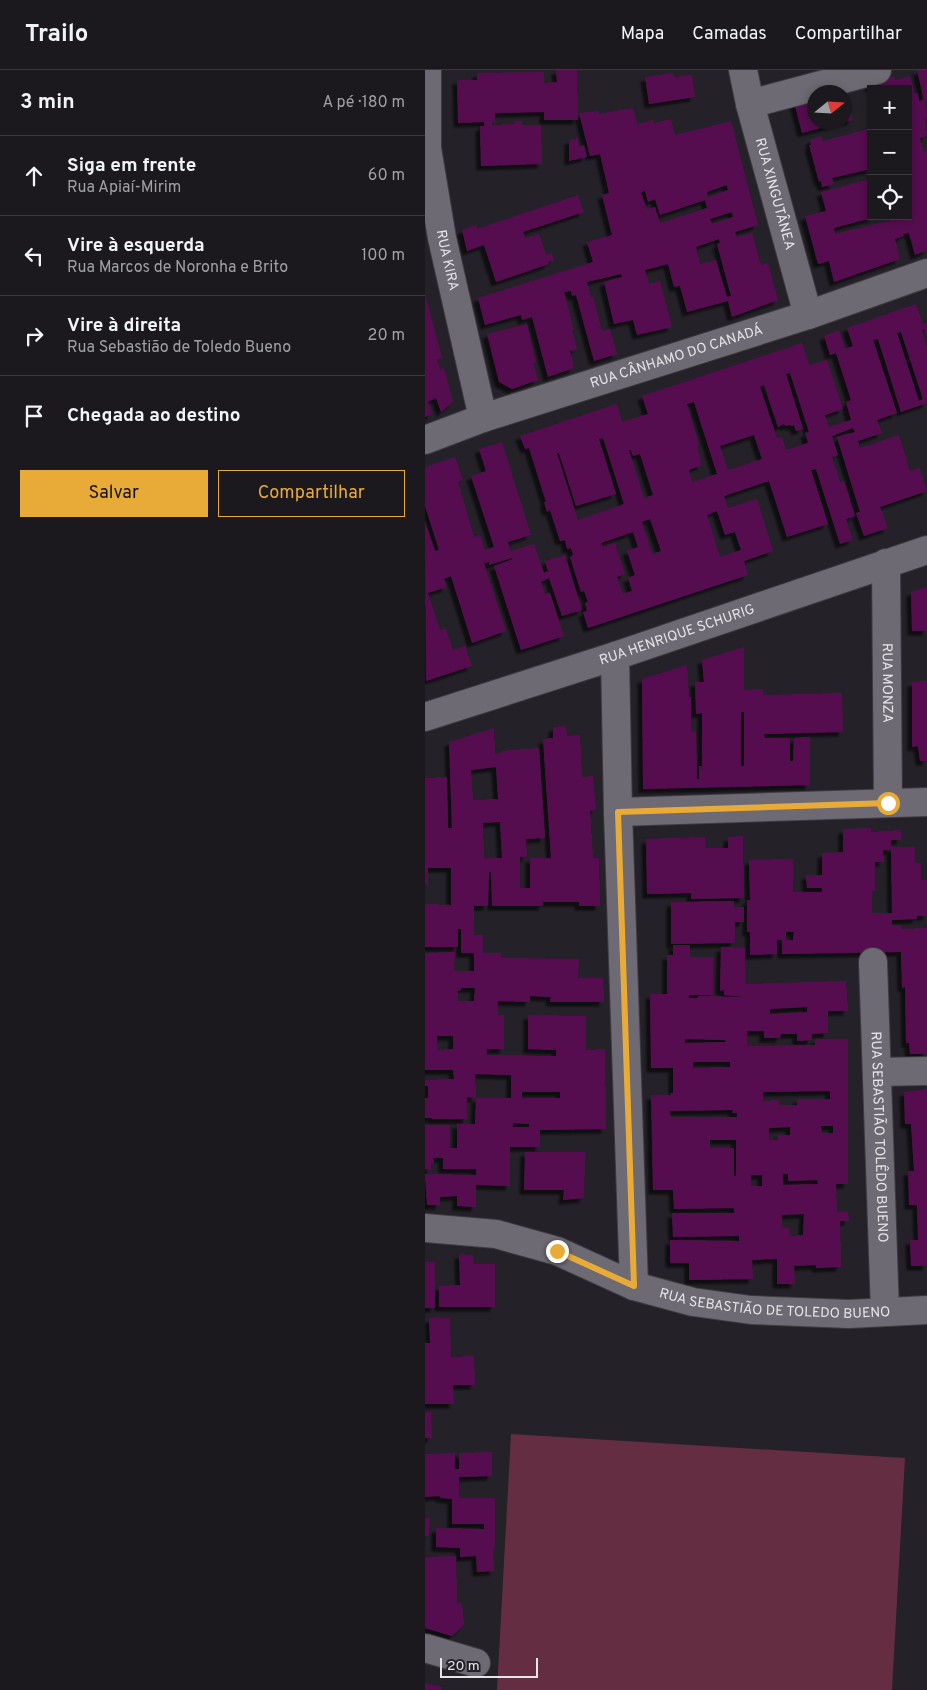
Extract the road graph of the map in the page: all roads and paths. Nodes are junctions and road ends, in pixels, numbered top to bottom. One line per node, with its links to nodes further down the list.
1 (427, 70): 5 (street, RUA KIRA)
2 (743, 70): 4 (street, RUA XINGUTÂNEA)
3 (877, 70): 4 (street)
4 (750, 104): 7 (street, RUA XINGUTÂNEA)
5 (426, 147): 8 (street, RUA KIRA)
6 (927, 273): 7 (street, RUA CÂNHAMO DO CANADÁ)
7 (808, 315): 8 (street, RUA CÂNHAMO DO CANADÁ)
8 (483, 418): 9 (street, RUA CÂNHAMO DO CANADÁ)
9 (425, 440)
10 (927, 550): 11 (street, RUA HENRIQUE SCHURIG)
11 (886, 563): 12 (street, RUA HENRIQUE SCHURIG); 15 (street, RUA MONZA)
12 (615, 656): 13 (street, RUA HENRIQUE SCHURIG); 16 (street)
13 (425, 717)
14 (927, 802): 15 (street)
15 (888, 803): 16 (street)
16 (618, 812): 21 (street)
17 (873, 962): 19 (street, RUA SEBASTIÃO TOLÊDO BUENO)
18 (927, 1071): 19 (street)
19 (877, 1072): 23 (street, RUA SEBASTIÃO TOLÊDO BUENO)
20 (425, 1228): 21 (street, RUA SEBASTIÃO DE TOLEDO BUENO)
21 (634, 1286): 23 (street, RUA SEBASTIÃO DE TOLEDO BUENO)
22 (927, 1310): 23 (street, RUA SEBASTIÃO DE TOLEDO BUENO)
23 (885, 1312)
24 (425, 1648): 25 (street)
25 (476, 1663)

